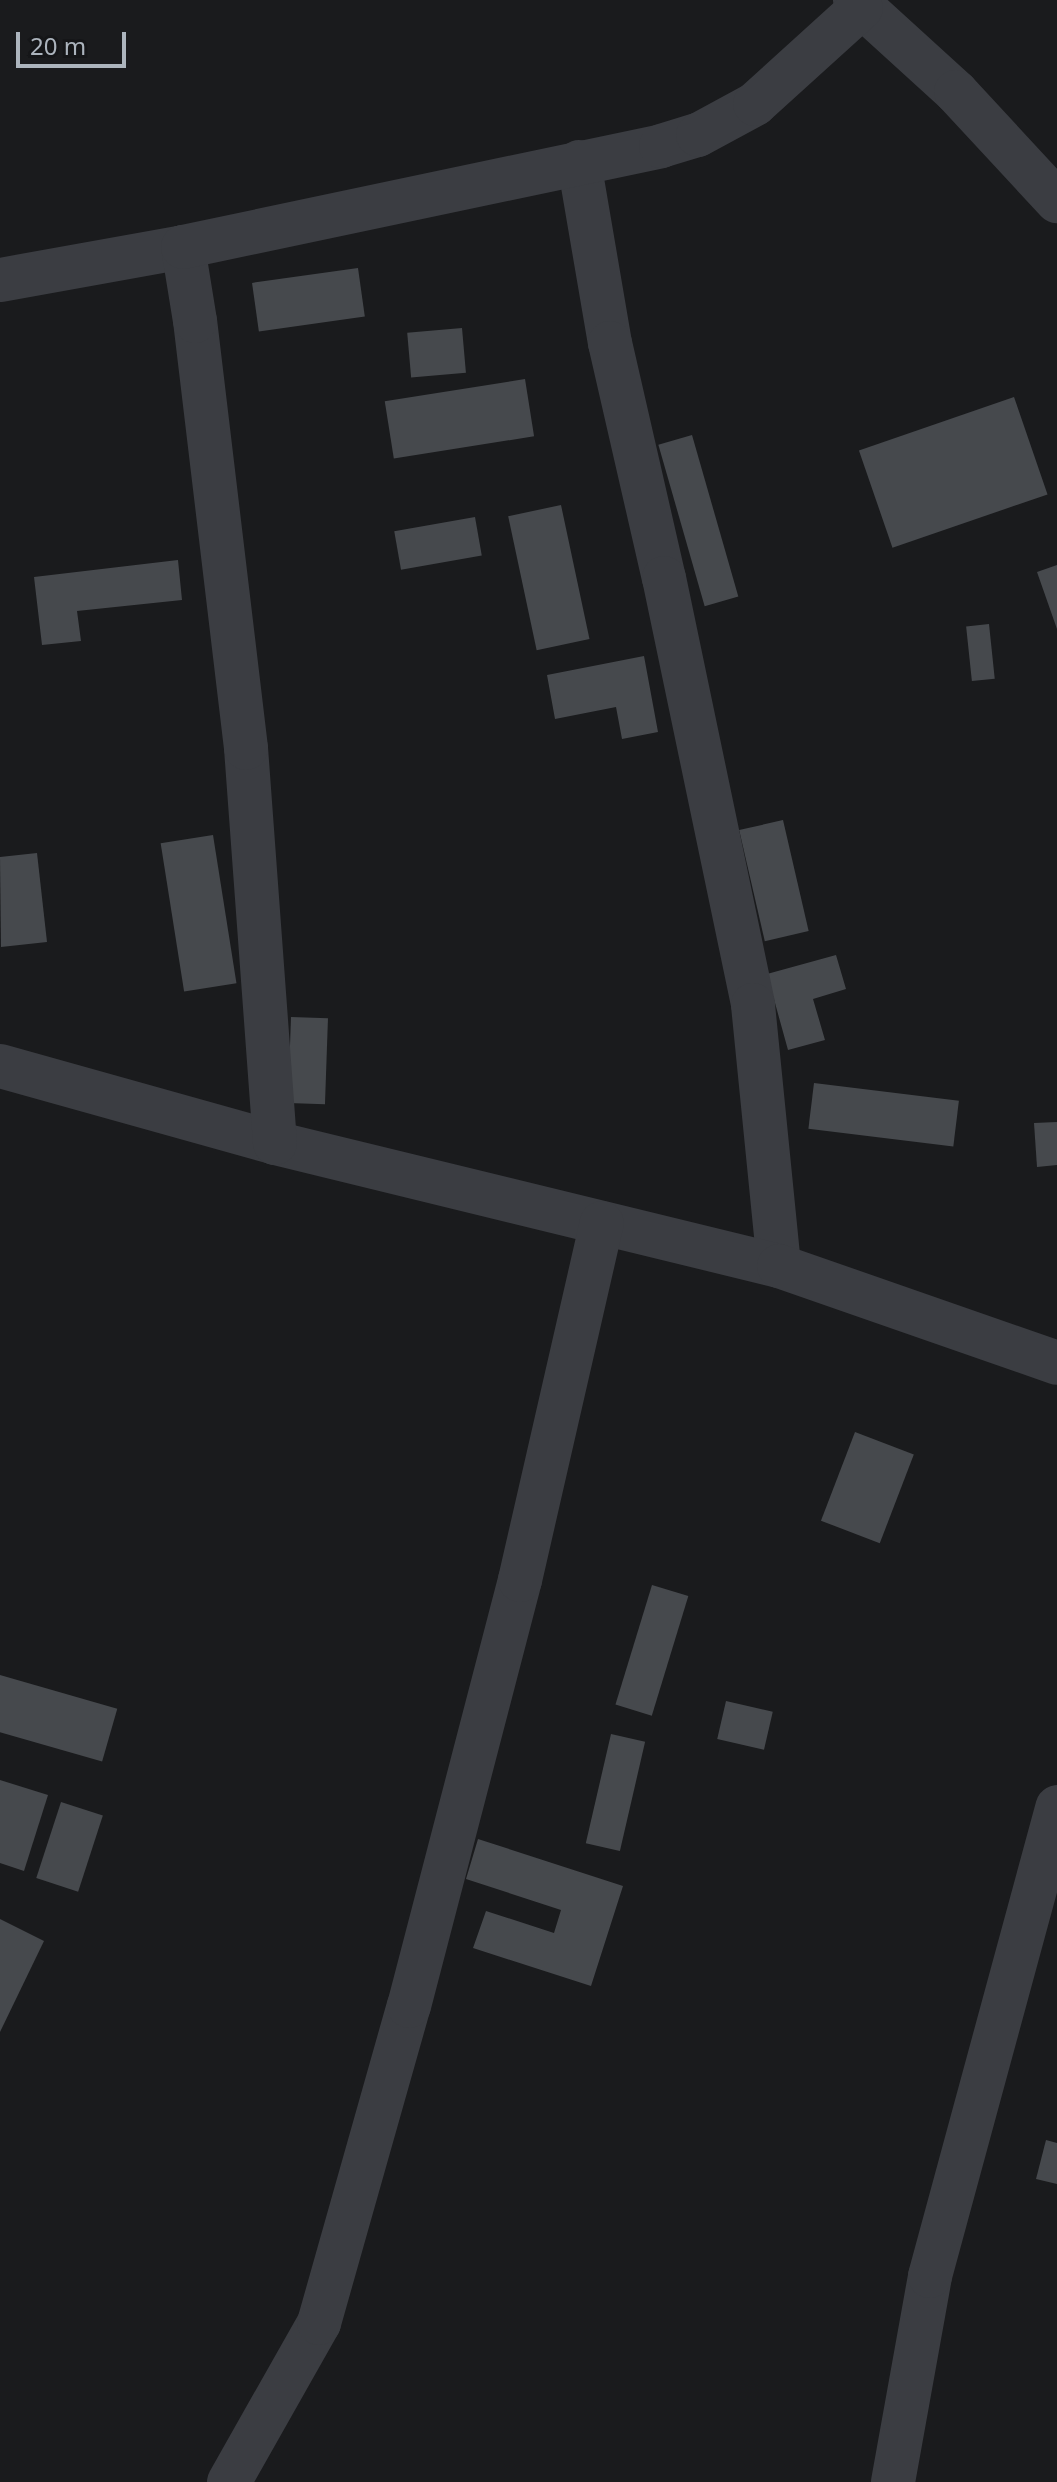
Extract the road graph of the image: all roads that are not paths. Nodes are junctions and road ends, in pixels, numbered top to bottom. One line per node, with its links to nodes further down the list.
1 (858, 4): 2 (street); 3 (street)
2 (579, 162): 4 (street); 9 (street)
3 (1057, 201)
4 (183, 247): 5 (street); 7 (street)
5 (0, 280)
6 (0, 1066): 7 (street)
7 (275, 1143): 8 (street)
8 (602, 1223): 9 (street); 12 (street)
9 (779, 1266): 10 (street)
10 (1057, 1363)
11 (1057, 1807): 13 (street)
12 (229, 2482)
13 (893, 2482)

